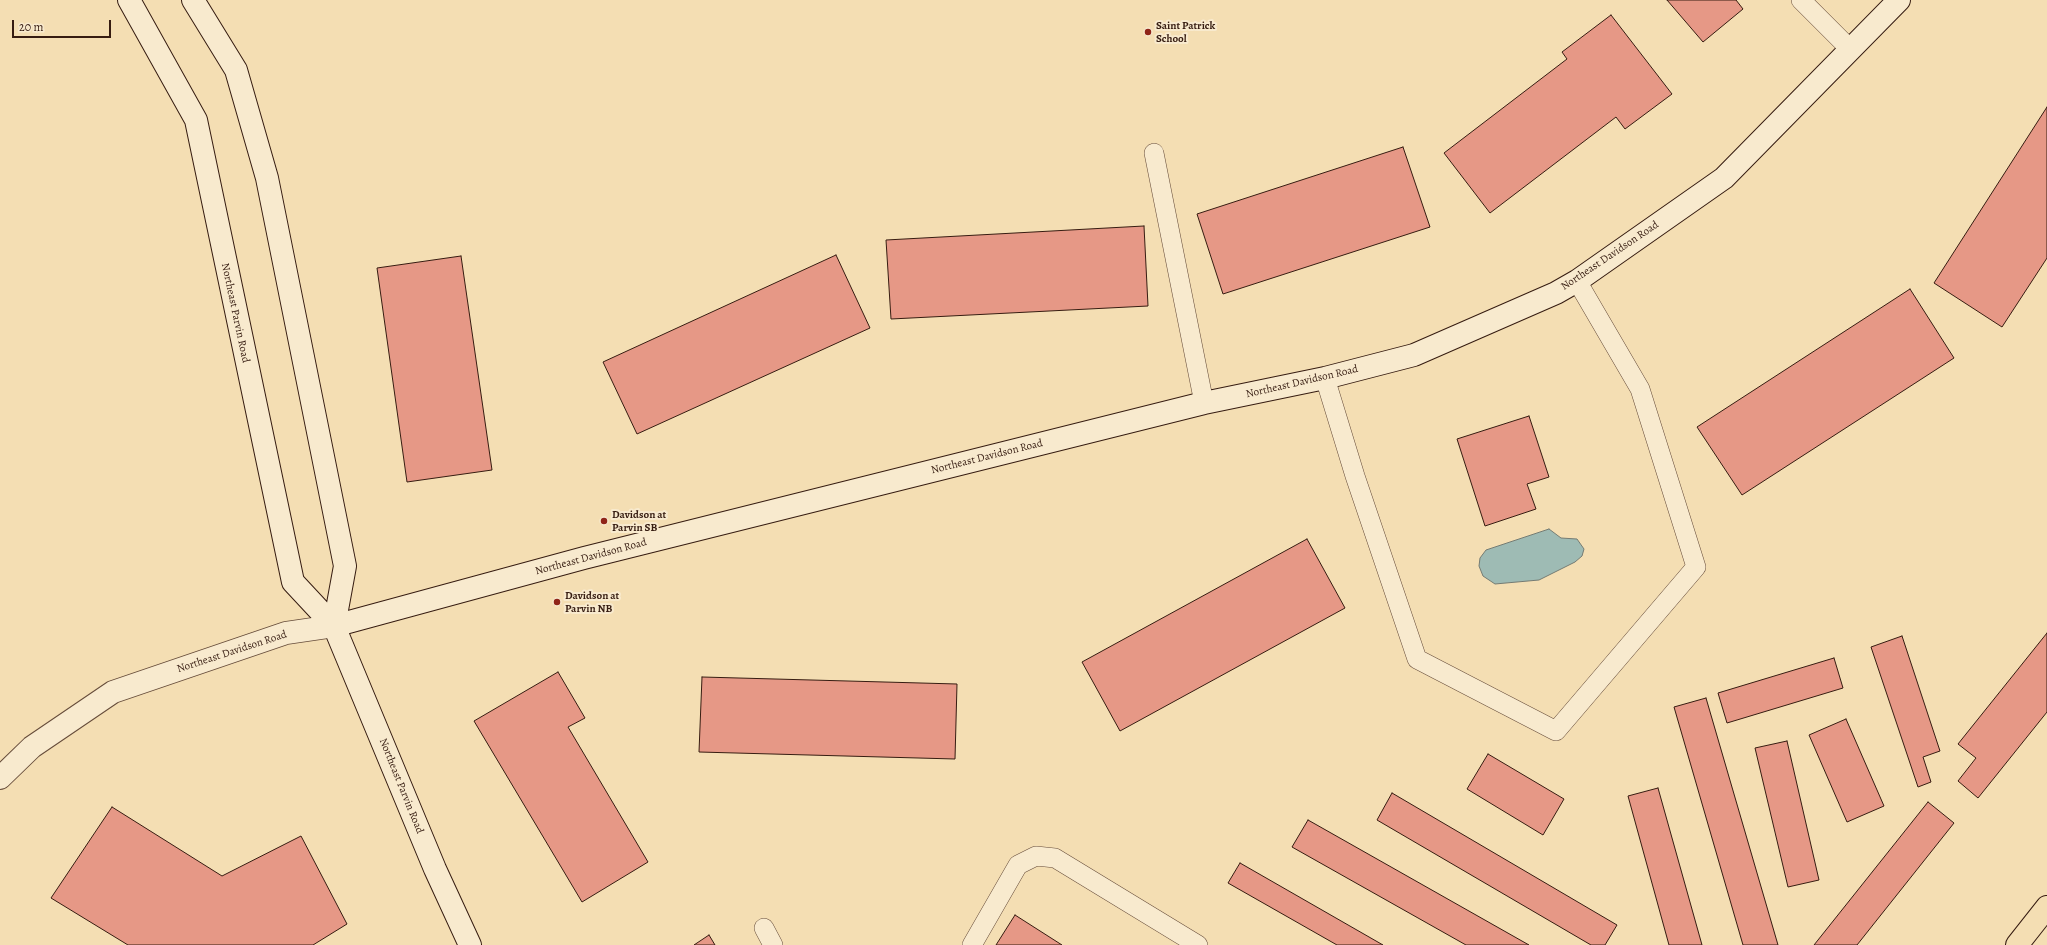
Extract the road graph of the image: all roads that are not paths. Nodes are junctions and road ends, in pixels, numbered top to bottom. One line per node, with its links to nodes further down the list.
1 (129, 0): 10 (street, Northeast Parvin Road)
2 (193, 0): 10 (street)
3 (1801, 0): 5 (lane)
4 (1900, 0): 5 (street, Northeast Davidson Road)
5 (1850, 49): 7 (street, Northeast Davidson Road)
6 (1154, 153): 9 (lane)
7 (1577, 281): 8 (street, Northeast Davidson Road); 8 (lane)
8 (1325, 378): 9 (street, Northeast Davidson Road)
9 (1204, 403): 10 (street, Northeast Davidson Road)
10 (334, 626): 11 (street, Northeast Davidson Road); 14 (street, Northeast Parvin Road)
11 (0, 778)
12 (2047, 907): 18 (highway)
13 (764, 928): 15 (lane)
14 (470, 945)
15 (773, 945)
16 (972, 945): 17 (lane)
17 (1198, 945)
18 (2017, 945)

